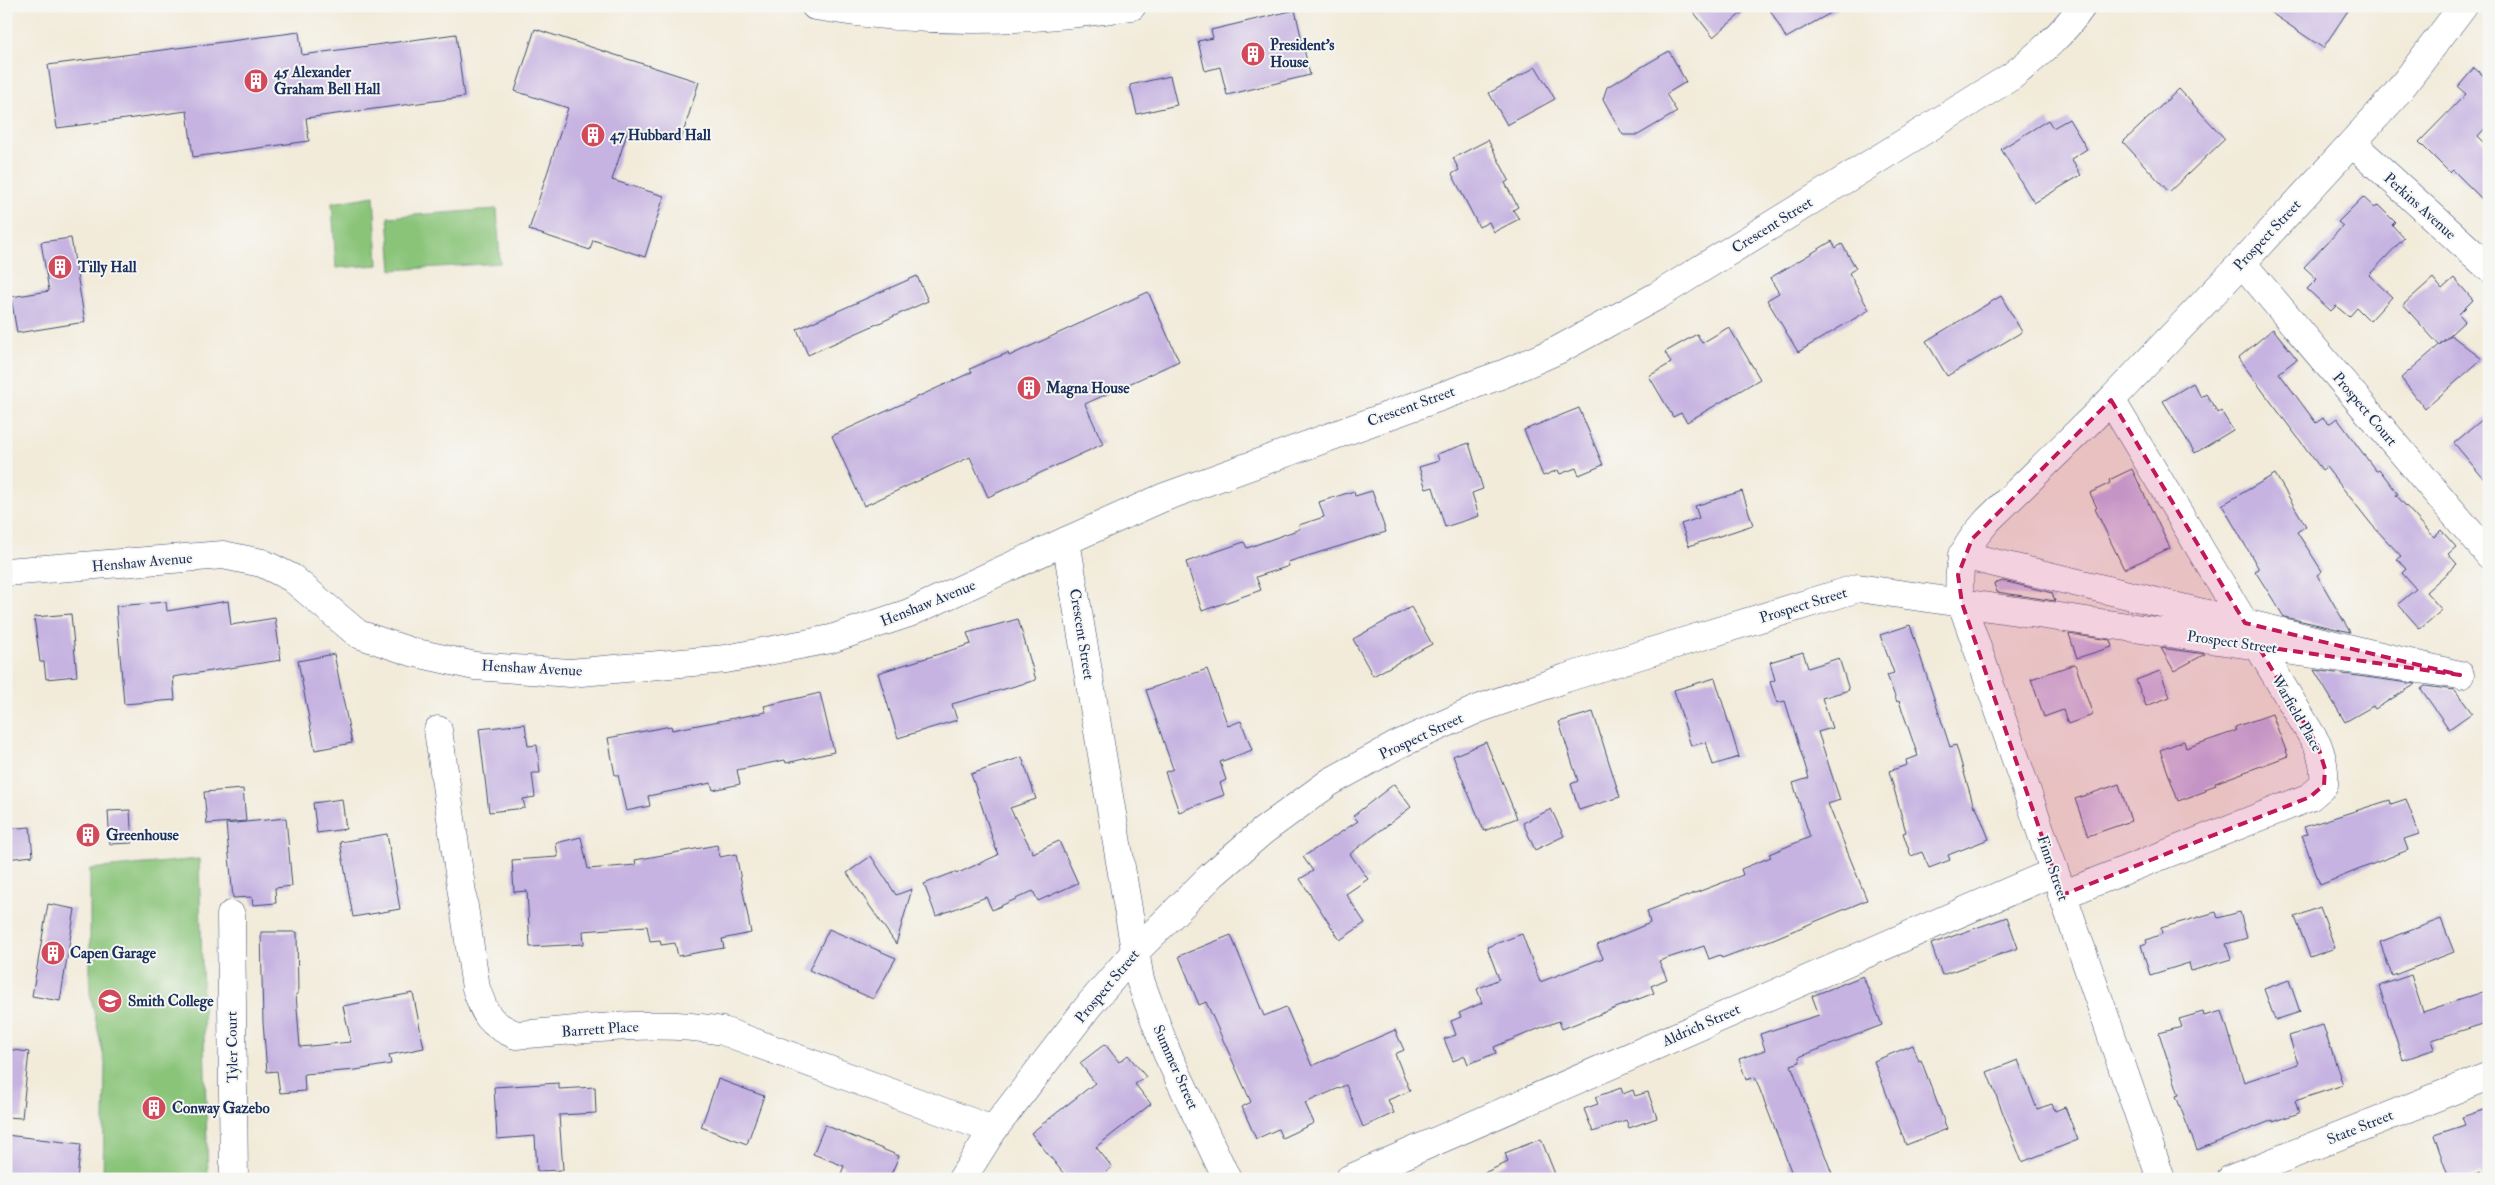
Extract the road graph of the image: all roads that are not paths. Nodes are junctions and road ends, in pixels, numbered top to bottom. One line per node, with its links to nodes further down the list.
1 (815, 6): 2 (street)
2 (1132, 6)
3 (2082, 6): 9 (street, Crescent Street)
4 (2463, 6): 5 (street, Prospect Street)
5 (2352, 143): 6 (street, Prospect Street); 7 (street, Perkins Avenue)
6 (2242, 263): 8 (street, Prospect Street); 11 (street, Prospect Court)
7 (2489, 268)
8 (2111, 400): 10 (street, Prospect Street); 14 (street, Warfield Place)
9 (1066, 541): 12 (street, Henshaw Avenue); 16 (street, Crescent Street)
10 (1962, 555): 14 (street, Finn Street); 16 (street, Prospect Street)
11 (2489, 555)
12 (6, 572)
13 (438, 730): 18 (street, Barrett Place)
14 (2058, 883): 22 (street, Aldrich Street); 23 (street, Finn Street)
15 (231, 916): 19 (street, Tyler Court)
16 (1134, 952): 18 (street, Prospect Street); 21 (street, Summer Street)
17 (2489, 1076): 24 (street, State Street)
18 (993, 1130): 20 (street, Prospect Street)
19 (234, 1179)
20 (962, 1179)
21 (1227, 1179)
22 (1348, 1179)
23 (2160, 1179)
24 (2231, 1179)

